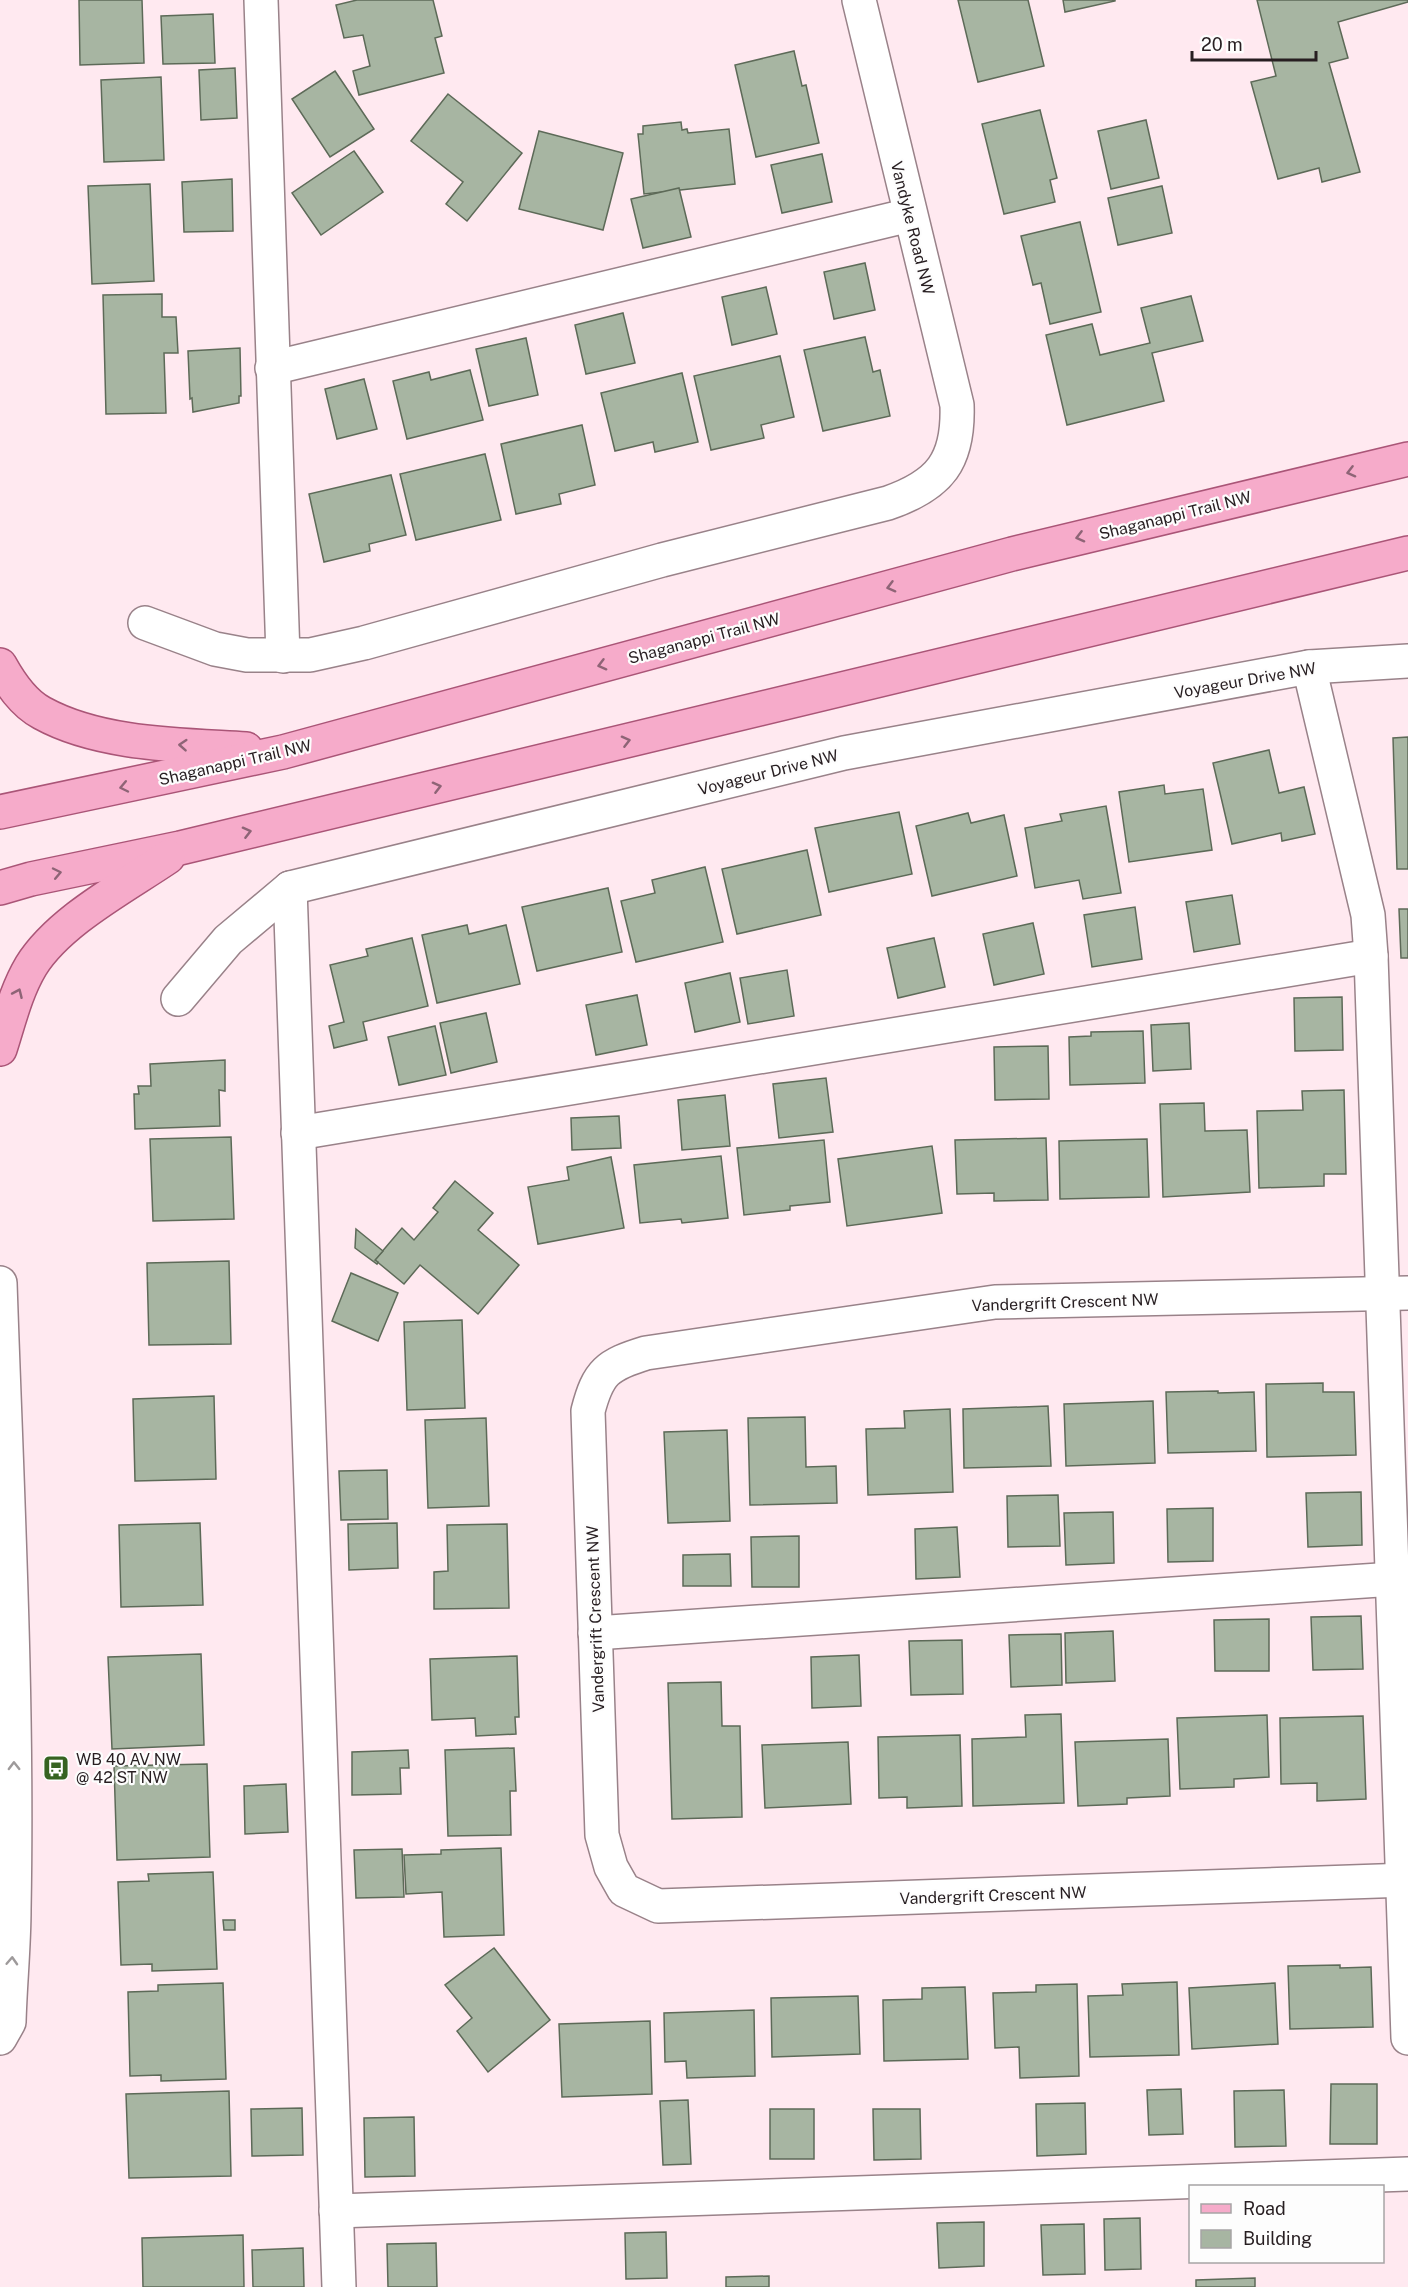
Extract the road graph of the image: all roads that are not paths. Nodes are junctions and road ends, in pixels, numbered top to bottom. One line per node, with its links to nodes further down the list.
1 (261, 0): 4 (street)
2 (859, 0): 3 (street, Vandyke Road NW)
3 (910, 215): 4 (street); 8 (street, Vandyke Road NW)
4 (272, 368): 8 (street)
5 (1408, 459): 12 (main road, Shaganappi Trail NW, one-way to 12)
6 (1408, 553): 14 (main road, one-way to 6)
7 (145, 623): 8 (street)
8 (283, 656)
9 (1408, 661): 11 (street, Voyageur Drive NW)
10 (0, 665): 12 (main road, one-way to 10)
11 (1309, 667): 16 (street, Voyageur Drive NW); 17 (street)
12 (284, 752): 13 (main road, Shaganappi Trail NW, one-way to 13)
13 (0, 812)
14 (180, 848): 15 (main road, one-way to 14); 19 (main road, one-way to 14)
15 (0, 888)
16 (290, 888): 18 (street, Voyageur Drive NW); 20 (street)
17 (1371, 956): 20 (street); 22 (street)
18 (178, 999)
19 (0, 1049)
20 (298, 1133): 29 (street)
21 (0, 1283): 26 (street, one-way to 21)
22 (1395, 1294): 23 (street); 24 (street, Vandergrift Crescent NW)
23 (1394, 1579): 24 (street); 25 (street)
24 (596, 1633): 25 (street, Vandergrift Crescent NW)
25 (1406, 1880): 27 (street)
26 (0, 2038)
27 (1408, 2038)
28 (1408, 2174): 29 (street)
29 (336, 2211): 30 (street)
30 (339, 2287)

